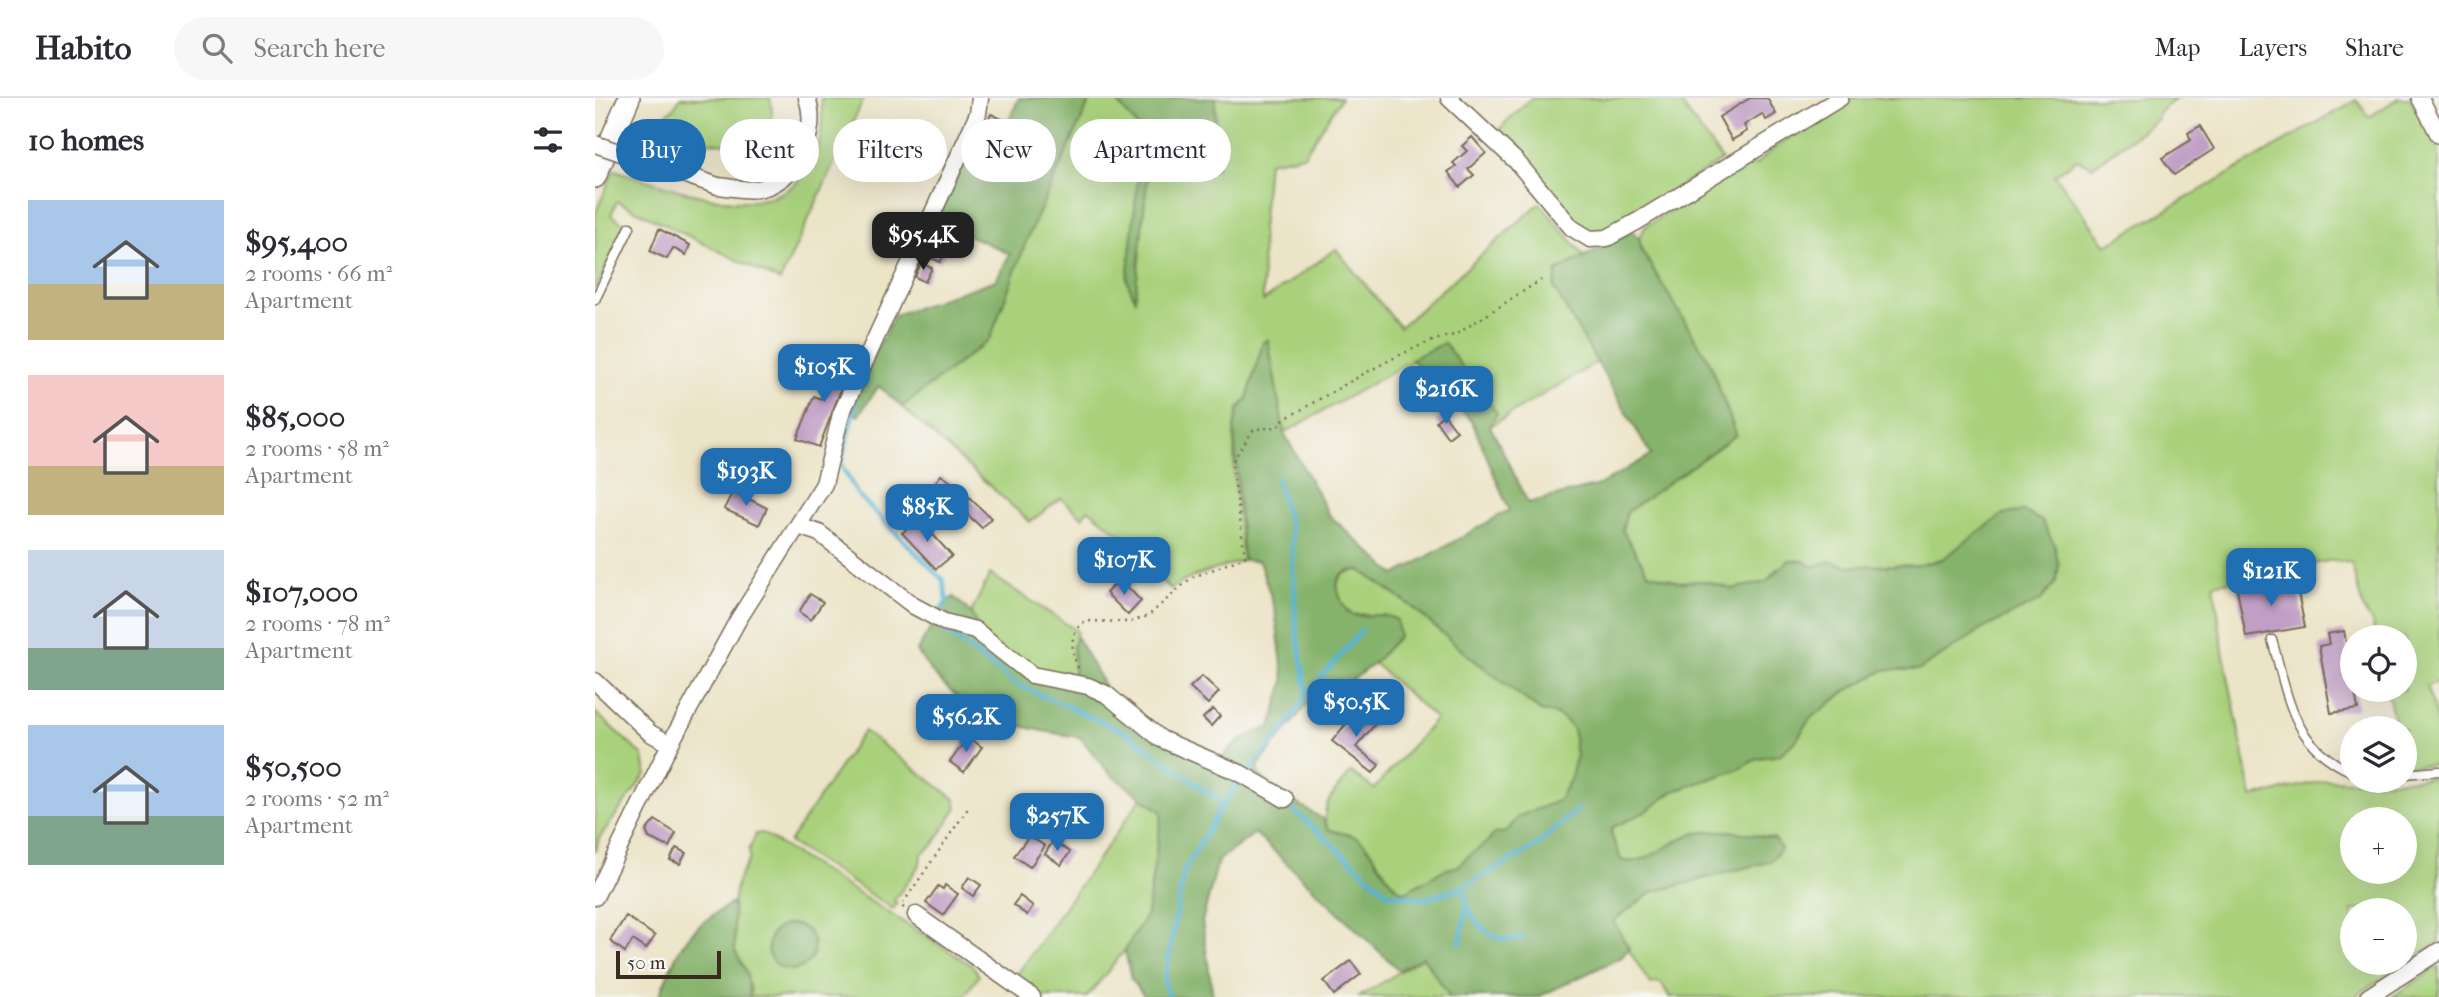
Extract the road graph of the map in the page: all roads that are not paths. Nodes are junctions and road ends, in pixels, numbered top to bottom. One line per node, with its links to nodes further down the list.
1 (807, 98): 8 (street, bridge)
2 (980, 98): 12 (street)
3 (1449, 98): 4 (street)
4 (1840, 98)
5 (2420, 98): 7 (street)
6 (628, 103): 9 (main road)
7 (2439, 135)
8 (595, 144)
9 (595, 177)
10 (630, 227): 11 (lane)
11 (595, 300)
12 (798, 526): 15 (street); 19 (street)
13 (2272, 640): 16 (lane)
14 (595, 681): 15 (street)
15 (670, 744): 20 (street)
16 (2340, 765)
17 (2439, 772): 18 (lane)
18 (2417, 773)
19 (1285, 799)
20 (595, 897)
21 (916, 915): 23 (street)
22 (2439, 951): 24 (street)
23 (1033, 997)
24 (2368, 997)

